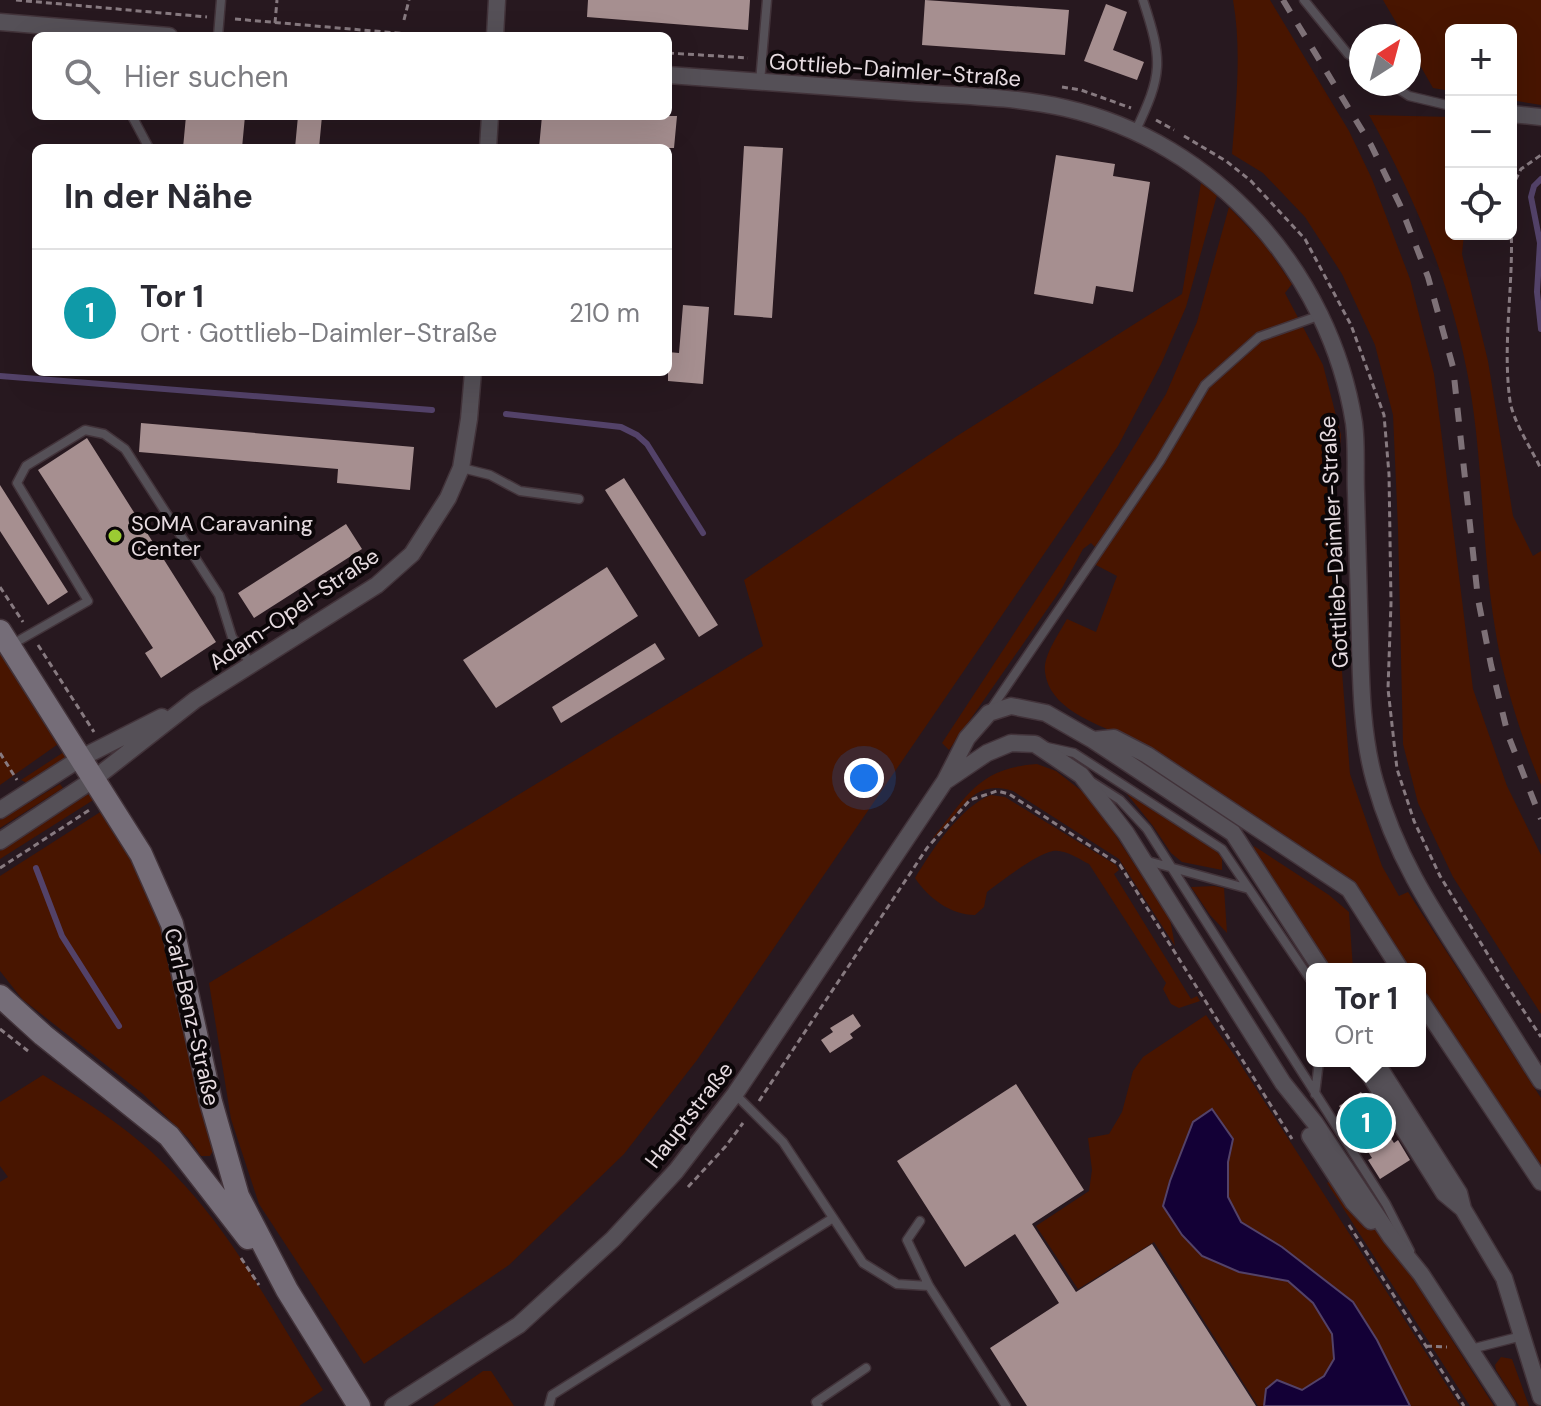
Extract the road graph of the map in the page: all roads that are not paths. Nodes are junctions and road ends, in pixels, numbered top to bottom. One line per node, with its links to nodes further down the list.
1 (221, 0): 8 (lane)
2 (497, 0): 9 (street)
3 (767, 0): 12 (lane)
4 (1143, 0): 19 (lane)
5 (1304, 0): 10 (lane)
6 (2, 23): 7 (street)
7 (106, 32)
8 (218, 32)
9 (495, 32)
10 (1349, 55)
11 (672, 75): 12 (street, Gottlieb-Daimler-Straße)
12 (760, 82): 19 (street, Gottlieb-Daimler-Straße)
13 (1409, 96): 14 (lane)
14 (1445, 105)
15 (1517, 115): 16 (street)
16 (1541, 117)
17 (134, 120): 20 (lane)
18 (490, 120): 21 (street)
19 (1135, 132): 22 (street, Gottlieb-Daimler-Straße)
20 (147, 144)
21 (488, 144)
22 (1321, 315): 29 (lane); 51 (street, Gottlieb-Daimler-Straße)
23 (473, 376): 24 (street, Adam-Opel-Straße)
24 (461, 468): 25 (lane); 27 (street, Adam-Opel-Straße)
25 (579, 499)
26 (5, 639): 27 (lane); 32 (street, Carl-Benz-Straße)
27 (252, 665): 28 (street, Adam-Opel-Straße)
28 (195, 700): 32 (street, Adam-Opel-Straße); 34 (street, Adam-Opel-Straße)
29 (989, 713): 30 (street); 35 (street, Hauptstraße)
30 (1093, 740): 37 (street); 38 (street)
31 (1035, 744): 33 (street); 35 (street); 42 (lane)
32 (81, 758): 34 (street, Carl-Benz-Straße); 36 (street, Adam-Opel-Straße)
33 (1081, 775): 40 (street); 41 (lane)
34 (94, 779): 39 (street, Adam-Opel-Straße); 60 (street, Carl-Benz-Straße)
35 (945, 781): 52 (street, Hauptstraße)
36 (0, 810)
37 (1233, 833): 38 (street); 43 (street)
38 (1264, 833): 44 (street)
39 (0, 841)
40 (1143, 860): 41 (lane); 58 (street)
41 (1172, 867): 42 (lane); 53 (lane)
42 (1249, 889): 45 (lane)
43 (1317, 963)
44 (1396, 963)
45 (1306, 973)
46 (0, 996): 60 (street, Carl-Benz-Straße)
47 (1426, 1009): 54 (street)
48 (1318, 1067): 53 (lane)
49 (1365, 1067): 55 (street)
50 (1379, 1067): 55 (street)
51 (1541, 1081)
52 (735, 1094): 56 (lane); 67 (street, Hauptstraße)
53 (1315, 1094): 58 (lane)
54 (1541, 1182)
55 (1463, 1209): 61 (street)
56 (833, 1218): 59 (lane); 68 (lane)
57 (920, 1221): 59 (lane)
58 (1421, 1274): 62 (street)
59 (929, 1286): 70 (lane)
60 (287, 1290): 66 (street, Carl-Benz-Straße)
61 (1522, 1336): 62 (lane); 65 (street)
62 (1471, 1349): 71 (street)
63 (866, 1368): 69 (lane)
64 (1541, 1371): 65 (street)
65 (1540, 1394)
66 (359, 1406)
67 (393, 1406)
68 (549, 1406)
69 (818, 1406)
70 (1006, 1406)
71 (1507, 1406)

